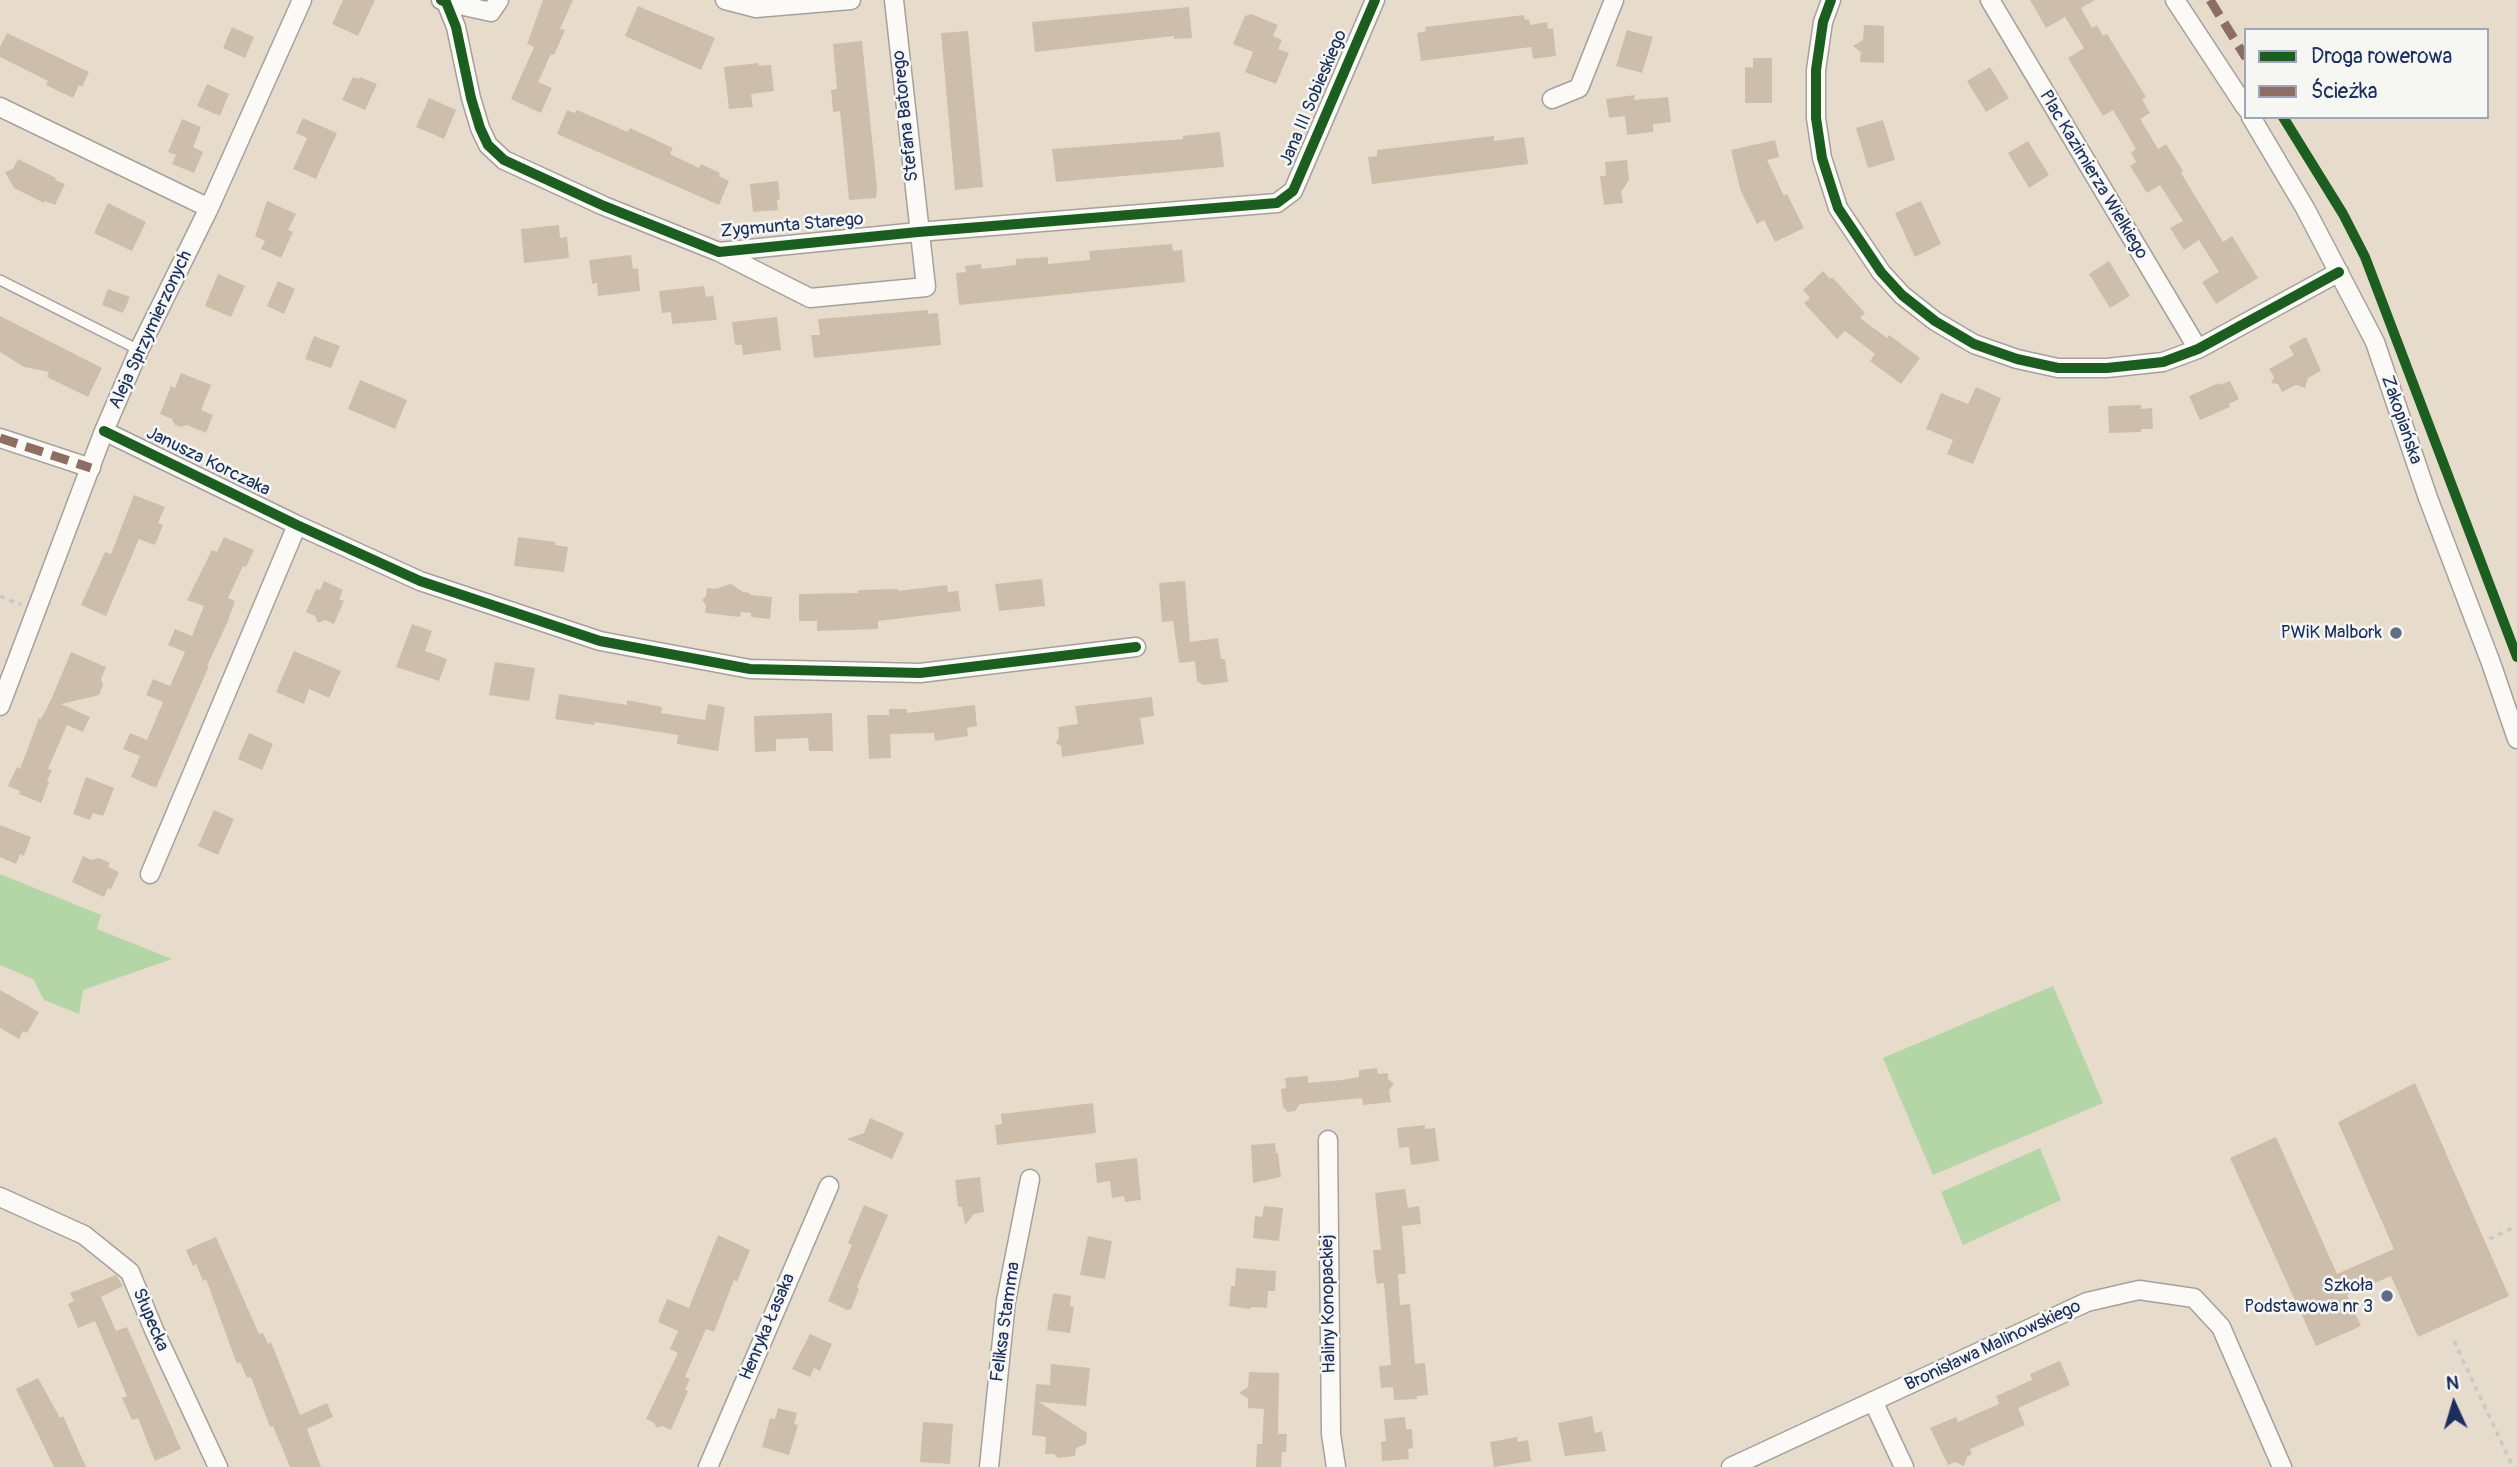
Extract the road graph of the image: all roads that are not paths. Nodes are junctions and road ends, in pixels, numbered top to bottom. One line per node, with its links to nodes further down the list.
1 (302, 0): 17 (street, Aleja Sprzymierzonych)
2 (499, 0): 11 (street)
3 (725, 0): 4 (street)
4 (851, 0)
5 (894, 0): 18 (street, Stefana Batorego)
6 (1375, 0): 16 (street, Jana III Sobieskiego)
7 (1614, 0): 12 (street)
8 (1831, 0): 22 (street)
9 (1990, 0): 22 (street, Plac Kazimierza Wielkiego)
10 (2175, 0): 13 (street)
11 (443, 1): 19 (street, Zygmunta Starego)
12 (1552, 99)
13 (2244, 105)
14 (0, 107): 17 (street)
15 (2253, 119): 20 (street, Zakopiańska)
16 (1277, 203): 18 (street, Zygmunta Starego)
17 (209, 208): 23 (street, Aleja Sprzymierzonych)
18 (918, 232): 19 (street, Zygmunta Starego); 19 (street, Zygmunta Starego)
19 (719, 252)
20 (2339, 272): 22 (street); 30 (street, Zakopiańska)
21 (0, 280): 23 (lane)
22 (2198, 349)
23 (139, 350): 24 (street, Aleja Sprzymierzonych)
24 (104, 431): 26 (street, Aleja Sprzymierzonych); 27 (street, Janusza Korczaka)
25 (0, 438): 26 (street)
26 (91, 468): 29 (street, Aleja Sprzymierzonych)
27 (297, 525): 28 (street, Janusza Korczaka); 31 (street)
28 (1136, 647)
29 (0, 706)
30 (2517, 739)
31 (150, 874)
32 (1328, 1140): 40 (street, Haliny Konopackiej)
33 (1030, 1179): 39 (street, Feliksa Stamma)
34 (829, 1186): 38 (street, Henryka Łasaka)
35 (0, 1196): 37 (street, Słupecka)
36 (1872, 1401): 41 (street, Bronisława Malinowskiego); 42 (street); 43 (street, Bronisława Malinowskiego)
37 (218, 1467)
38 (708, 1467)
39 (989, 1467)
40 (1336, 1467)
41 (1731, 1467)
42 (1904, 1467)
43 (2281, 1467)

